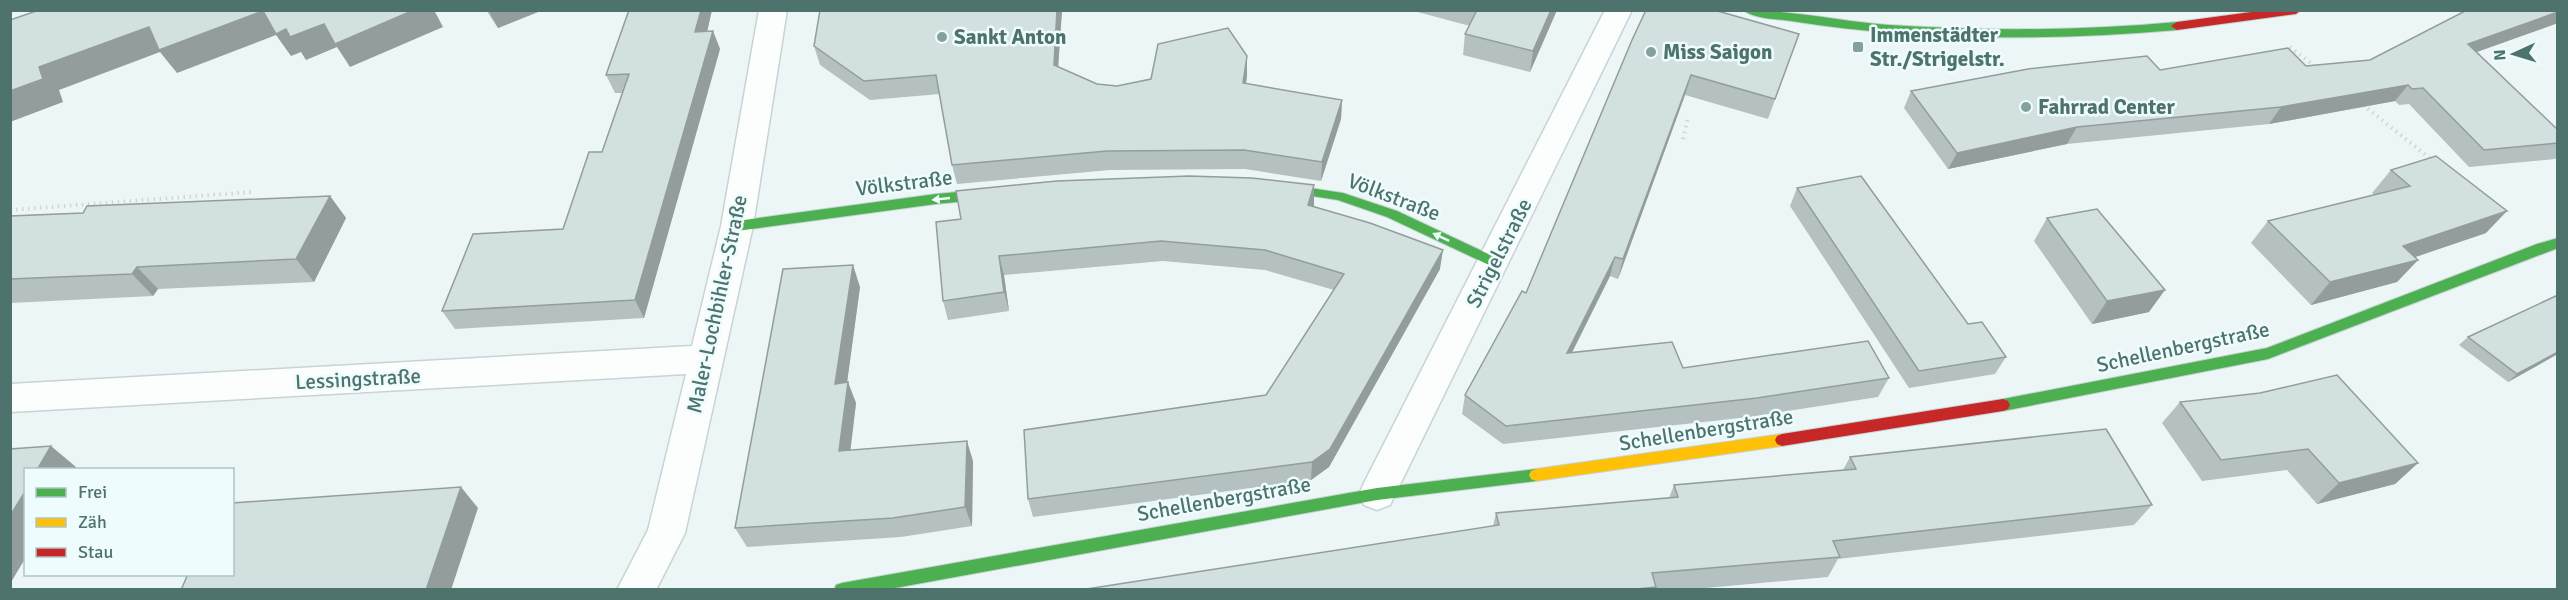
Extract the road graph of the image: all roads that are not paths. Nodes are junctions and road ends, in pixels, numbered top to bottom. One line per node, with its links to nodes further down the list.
1 (773, 10): 7 (street, Maler-Lochbihler-Straße)
2 (1619, 10): 9 (street, Strigelstraße)
3 (1748, 10): 4 (street)
4 (2296, 10)
5 (1255, 184): 9 (street, Völkstraße, one-way to 5)
6 (1017, 192): 7 (street, Völkstraße, one-way to 7)
7 (736, 226): 10 (street, Maler-Lochbihler-Straße)
8 (2558, 243): 12 (street, Schellenbergstraße)
9 (1494, 262): 12 (street, Strigelstraße)
10 (705, 359): 11 (street, Lessingstraße); 13 (street, Maler-Lochbihler-Straße)
11 (10, 398)
12 (1377, 494): 14 (street, Schellenbergstraße)
13 (636, 590)
14 (842, 590)

